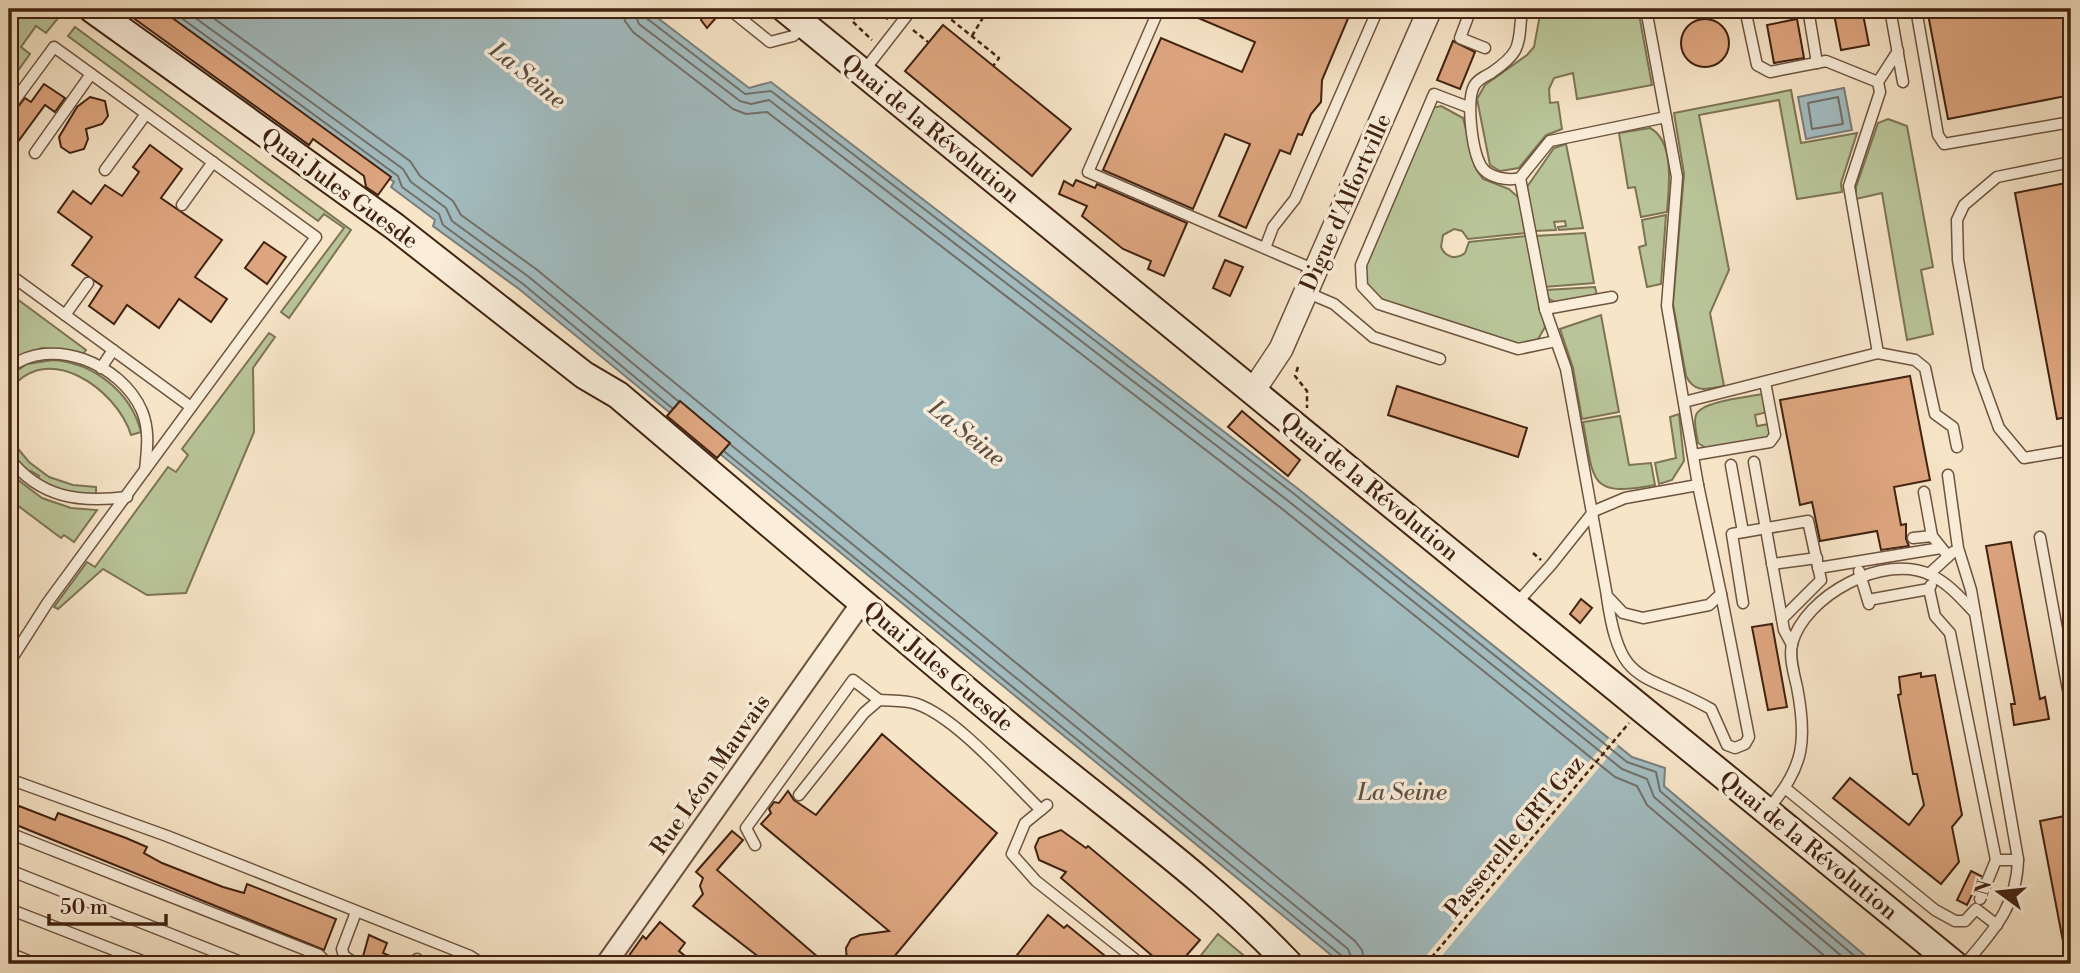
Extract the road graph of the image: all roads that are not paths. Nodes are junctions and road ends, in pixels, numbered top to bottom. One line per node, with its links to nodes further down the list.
1 (92, 9): 80 (main road, Quai Jules Guesde)
2 (729, 9): 14 (lane)
3 (912, 9): 18 (lane)
4 (1159, 9): 33 (lane)
5 (1378, 9): 33 (lane)
6 (1430, 9): 34 (street, Digue d'Alfortville)
7 (1471, 9): 15 (lane)
8 (1522, 9): 22 (lane)
9 (1646, 9): 25 (lane)
10 (1745, 9): 17 (lane)
11 (1808, 9): 17 (lane)
12 (1890, 9): 16 (lane)
13 (1916, 9): 26 (lane)
14 (795, 17): 18 (main road, Quai de la Révolution)
15 (1485, 48)
16 (1898, 51): 20 (lane); 21 (lane)
17 (1818, 63): 20 (lane)
18 (863, 72): 48 (main road, Quai de la Révolution)
19 (91, 74): 23 (lane); 24 (lane); 27 (lane)
20 (1878, 82): 43 (lane)
21 (1903, 82)
22 (1468, 107): 31 (lane); 41 (lane)
23 (9, 108)
24 (146, 114): 28 (lane); 30 (lane)
25 (1666, 117): 31 (lane); 49 (lane)
26 (2071, 122)
27 (35, 153)
28 (213, 162): 32 (lane); 50 (lane)
29 (2071, 162): 52 (lane)
30 (105, 170)
31 (1520, 178): 39 (lane)
32 (182, 205)
33 (1265, 248): 34 (lane)
34 (1315, 270): 37 (street, Digue d'Alfortville)
35 (9, 274): 40 (lane)
36 (88, 283): 40 (lane)
37 (1306, 292): 44 (lane); 48 (street, Digue d'Alfortville)
38 (1612, 297): 39 (lane)
39 (1545, 309): 41 (lane)
40 (65, 315): 42 (lane)
41 (1556, 341): 62 (lane)
42 (113, 350): 46 (lane); 50 (lane)
43 (1878, 352): 47 (lane); 51 (lane)
44 (1440, 359)
45 (9, 368): 46 (lane)
46 (101, 368): 57 (lane)
47 (1765, 382): 49 (lane); 53 (lane)
48 (1253, 391): 79 (main road, Quai de la Révolution)
49 (1685, 402): 53 (lane)
50 (191, 407): 57 (lane)
51 (1957, 447)
52 (2071, 450)
53 (1693, 454): 59 (lane)
54 (9, 457): 61 (lane)
55 (1754, 462): 63 (lane)
56 (1731, 465): 64 (lane)
57 (145, 471): 61 (lane)
58 (1948, 475): 68 (lane)
59 (1698, 485): 62 (lane); 76 (lane)
60 (1924, 492): 65 (lane)
61 (127, 497): 84 (lane)
62 (1594, 511): 77 (lane); 79 (lane)
63 (1766, 528): 64 (lane); 71 (lane); 72 (lane)
64 (1743, 532): 78 (lane)
65 (1932, 536): 67 (lane); 69 (lane)
66 (2040, 537): 86 (lane)
67 (1913, 538)
68 (1958, 548): 69 (lane); 81 (lane)
69 (1944, 552): 70 (lane); 74 (lane)
70 (1857, 561): 71 (lane); 73 (lane)
71 (1818, 563): 72 (lane); 82 (lane)
72 (1772, 564): 82 (lane)
73 (1860, 576): 74 (lane); 75 (lane); 83 (lane)
74 (1932, 576): 75 (lane); 81 (lane)
75 (1929, 589): 94 (lane)
76 (1721, 594): 77 (lane); 77 (lane)
77 (1607, 596)
78 (1743, 603)
79 (1516, 604): 91 (main road, Quai de la Révolution)
80 (858, 607): 90 (main road, Quai Jules Guesde); 108 (street, Rue Léon Mauvais)
81 (1975, 613): 95 (lane)
82 (1782, 619): 83 (lane)
83 (1792, 645): 88 (lane)
84 (9, 663)
85 (879, 701): 89 (lane); 90 (lane); 93 (lane)
86 (2071, 706)
87 (9, 779): 99 (lane)
88 (1785, 788): 91 (lane); 100 (lane)
89 (799, 795)
90 (1056, 795): 109 (lane); 110 (main road, Quai Jules Guesde); 111 (main road, Quai Jules Guesde)
91 (1767, 810): 112 (main road, Quai de la Révolution)
92 (9, 833): 105 (lane)
93 (755, 845)
94 (1996, 860): 95 (lane); 97 (lane)
95 (2018, 860): 100 (lane)
96 (9, 870): 104 (lane)
97 (1980, 899)
98 (9, 909): 103 (lane)
99 (356, 912): 106 (lane); 107 (lane)
100 (1997, 925): 113 (lane)
101 (9, 953): 102 (lane)
102 (36, 964)
103 (150, 964)
104 (246, 964)
105 (328, 964)
106 (356, 964)
107 (482, 964)
108 (606, 964)
109 (1141, 964)
110 (1271, 964)
111 (1289, 964)
112 (1954, 964)
113 (1965, 964)

